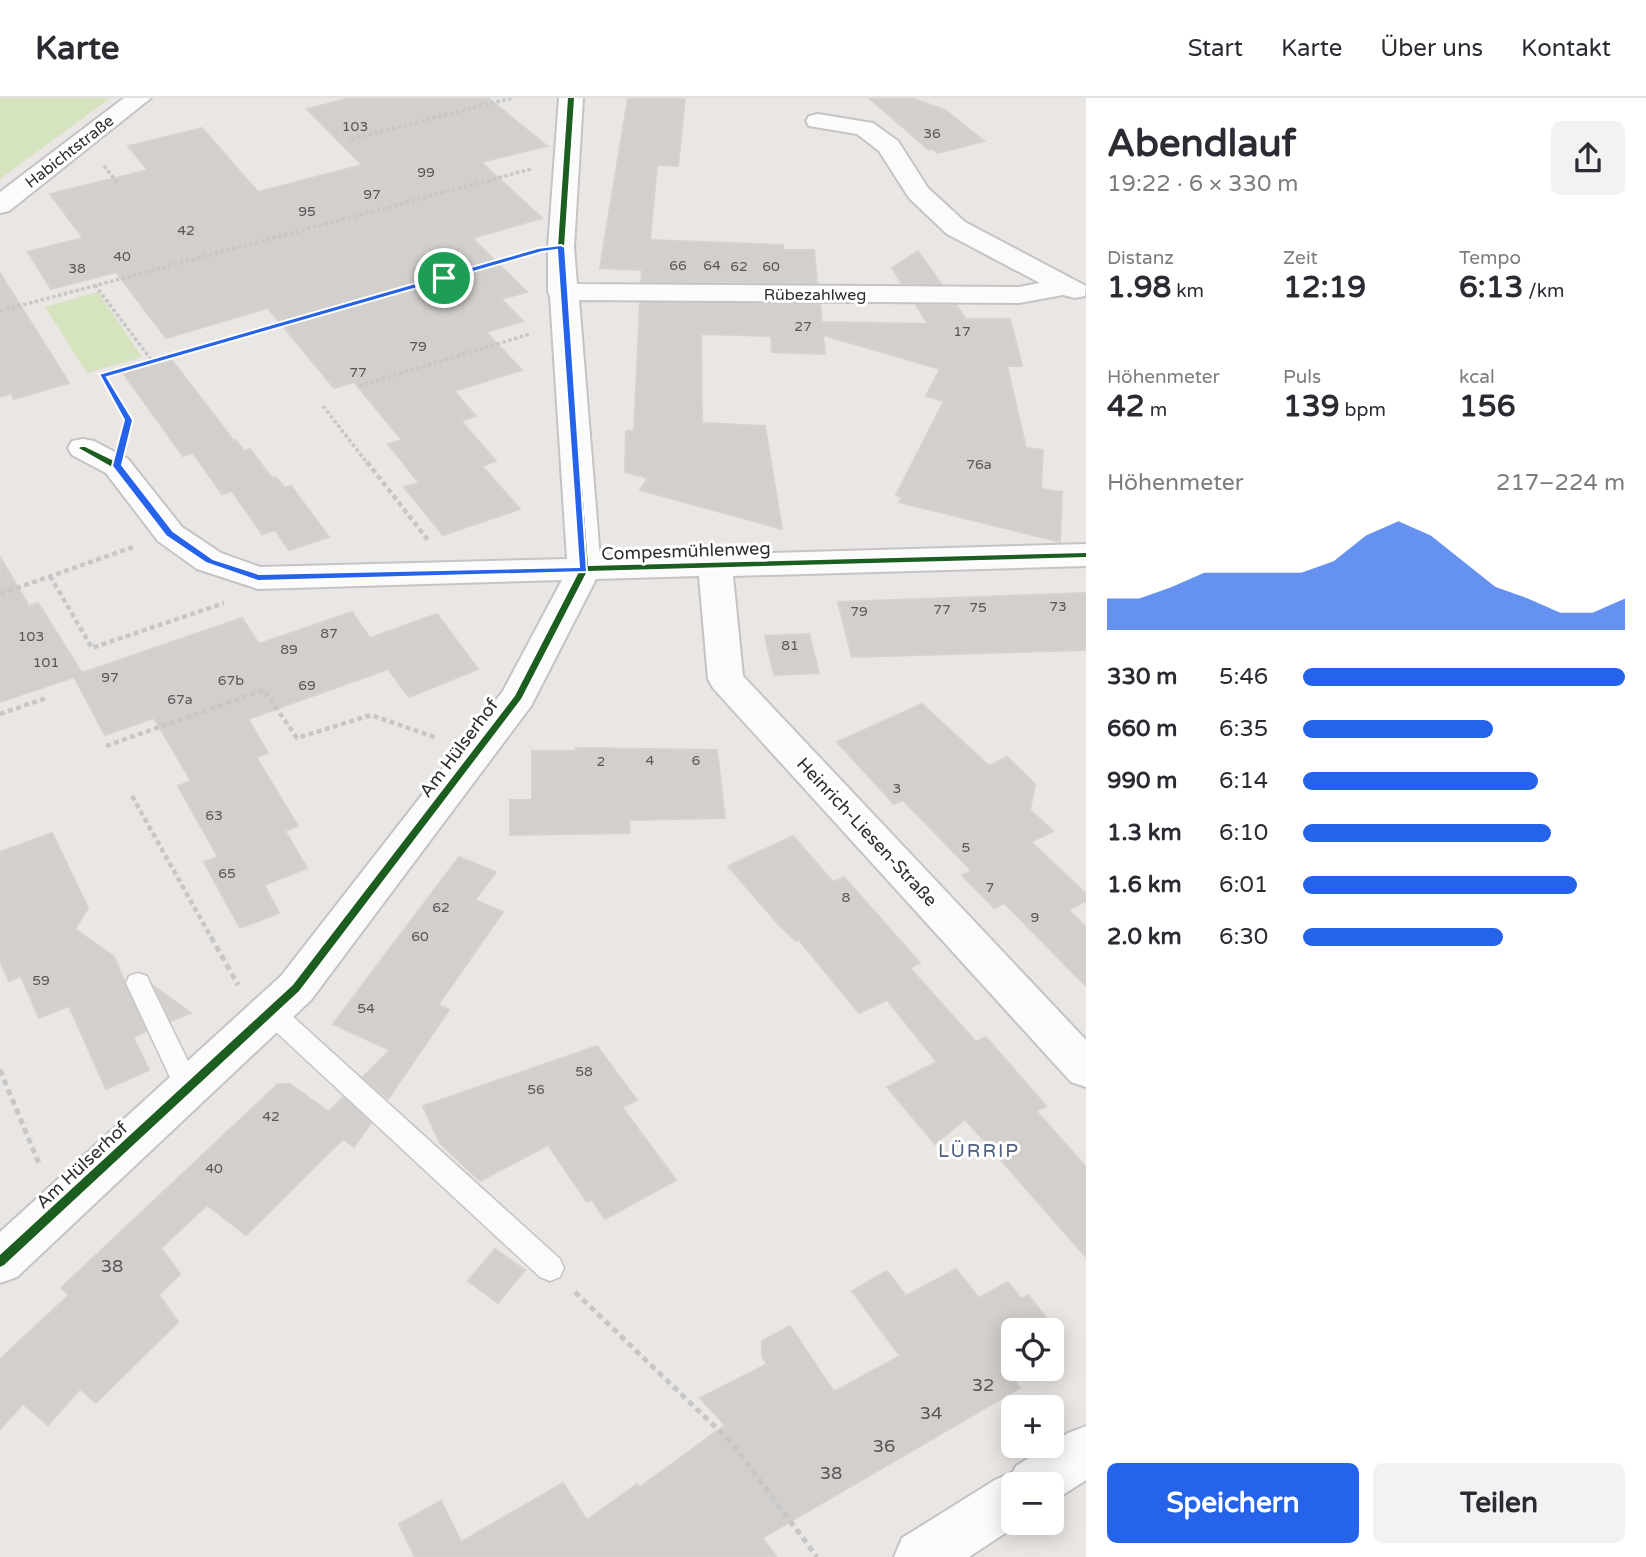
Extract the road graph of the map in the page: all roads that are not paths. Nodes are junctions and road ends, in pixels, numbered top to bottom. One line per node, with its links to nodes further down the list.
1 (139, 98): 4 (street, Habichtstraße)
2 (571, 98): 6 (street)
3 (818, 121): 5 (street, Rübezahlweg)
4 (0, 205)
5 (1077, 291): 6 (street, Rübezahlweg)
6 (563, 308): 10 (street)
7 (83, 448): 10 (street, Compesmühlenweg)
8 (1086, 555): 9 (street, Compesmühlenweg)
9 (715, 566): 10 (street, Compesmühlenweg); 13 (street, Heinrich-Liesen-Straße)
10 (584, 570): 12 (street, Am Hülserhof)
11 (138, 983): 14 (lane)
12 (265, 1016): 14 (street, Am Hülserhof); 16 (lane)
13 (1086, 1069)
14 (188, 1088): 15 (street, Am Hülserhof)
15 (0, 1262)
16 (550, 1268)
17 (1086, 1451): 18 (street)
18 (1053, 1472)
19 (1001, 1505): 20 (street)
20 (921, 1557)

